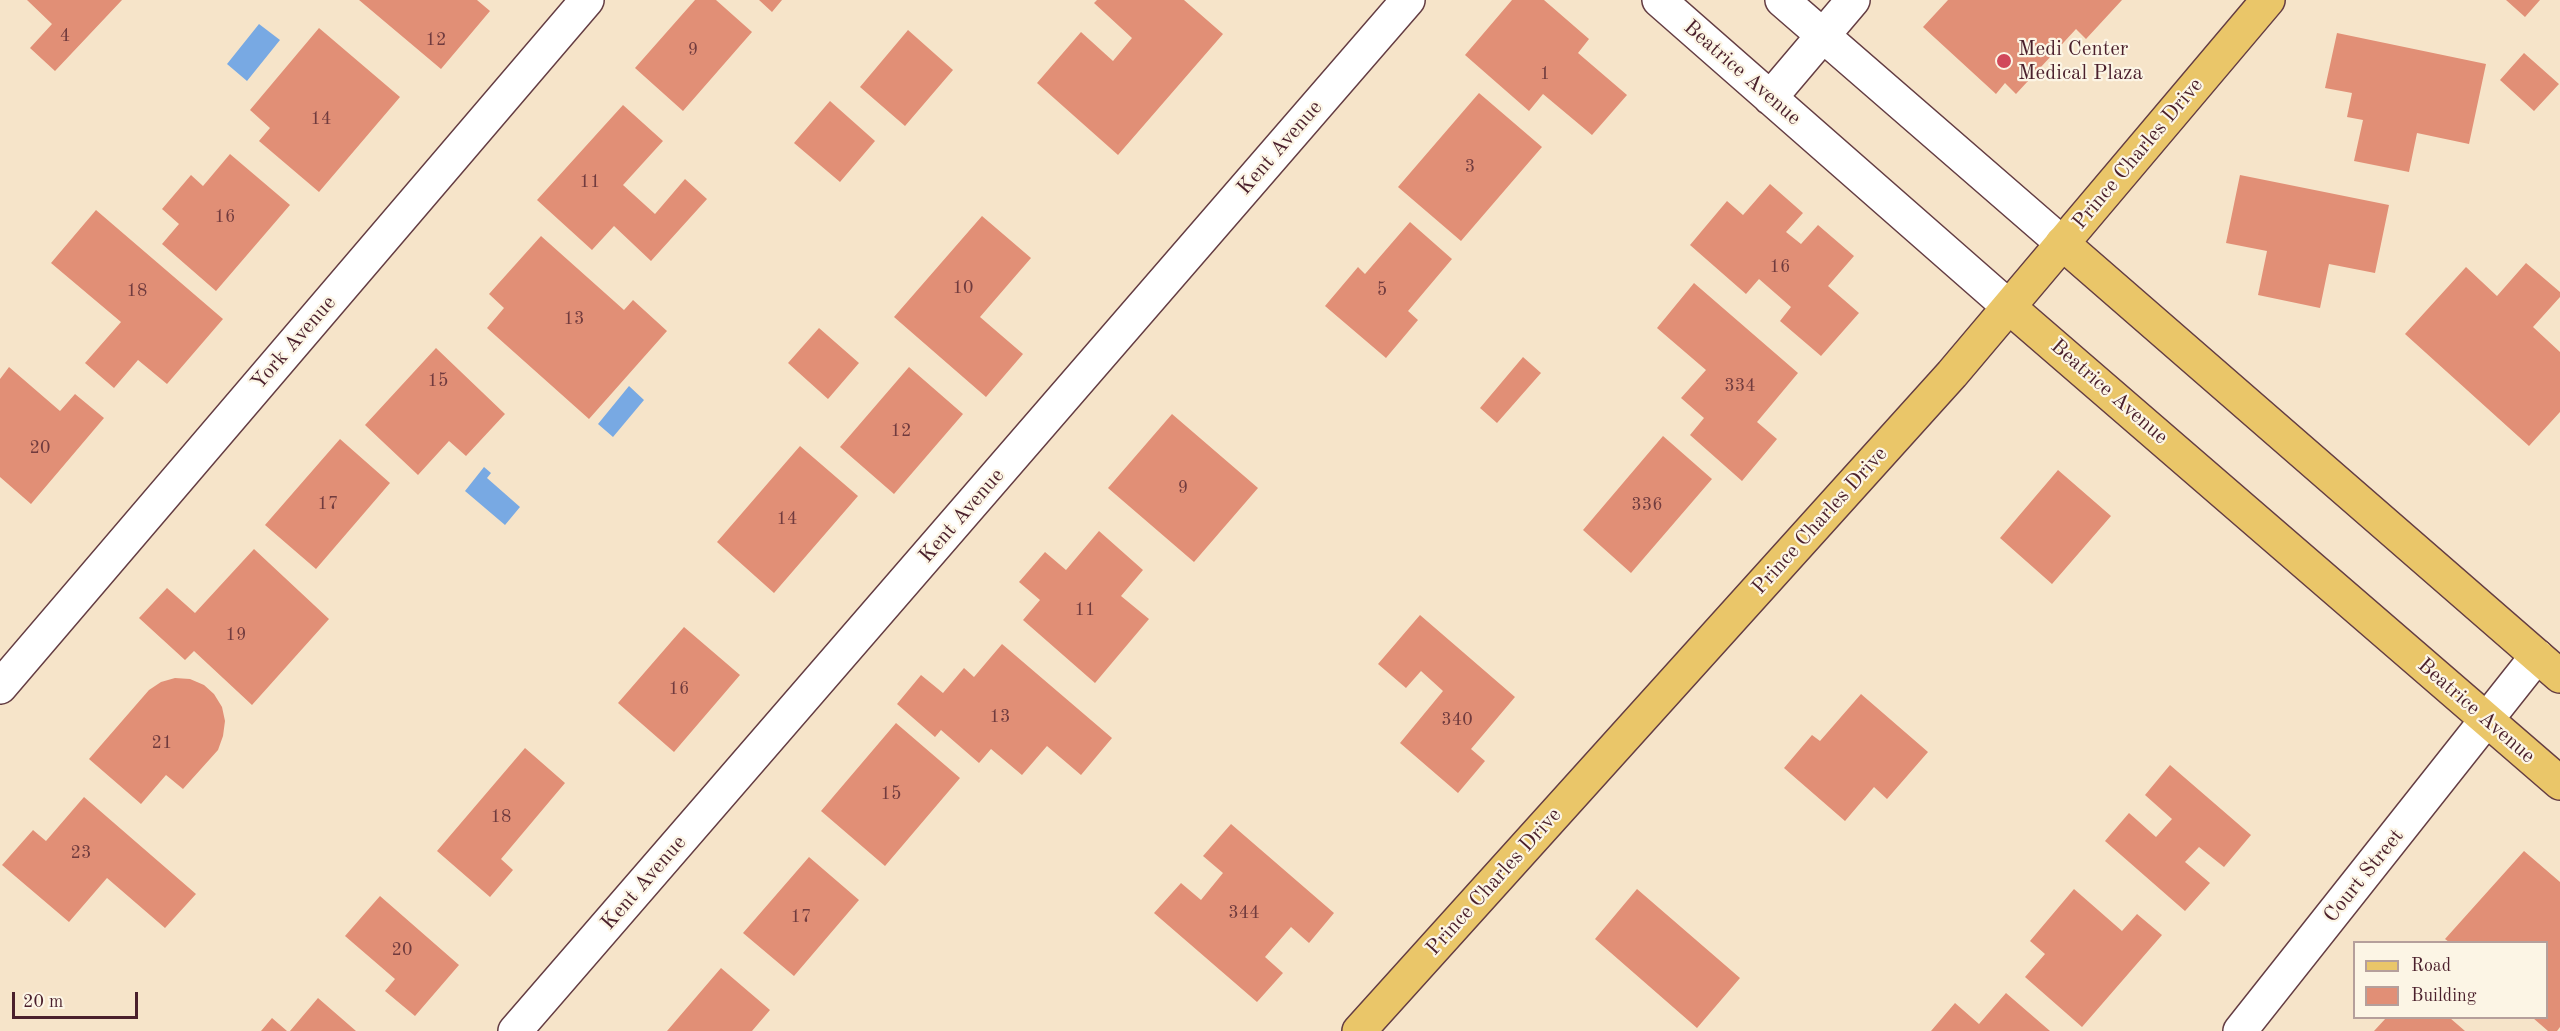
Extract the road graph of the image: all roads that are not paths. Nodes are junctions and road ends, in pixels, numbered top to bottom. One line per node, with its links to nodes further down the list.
1 (587, 0): 12 (street, York Avenue)
2 (1408, 0): 15 (street, Kent Avenue)
3 (1659, 0): 8 (street, Beatrice Avenue)
4 (1782, 0): 7 (street)
5 (1853, 0): 7 (street)
6 (2268, 0): 9 (main road, Prince Charles Drive)
7 (1823, 36): 8 (street); 9 (street)
8 (1770, 98): 10 (street, Beatrice Avenue)
9 (2062, 243): 10 (main road, Prince Charles Drive); 11 (main road)
10 (2009, 307): 13 (main road, Beatrice Avenue); 16 (main road, Prince Charles Drive)
11 (2549, 666): 13 (street, Court Street)
12 (0, 687)
13 (2488, 721): 14 (main road, Beatrice Avenue); 17 (street, Court Street)
14 (2560, 783)
15 (516, 1031)
16 (1359, 1031)
17 (2240, 1031)

